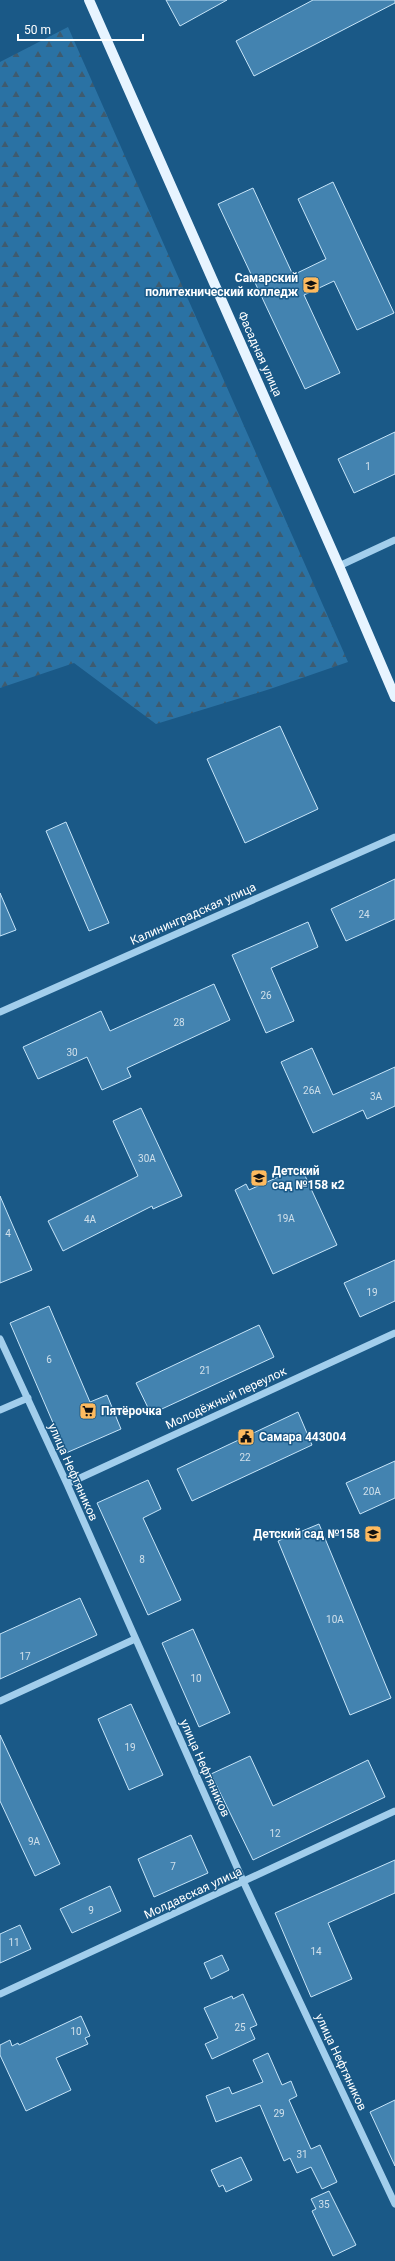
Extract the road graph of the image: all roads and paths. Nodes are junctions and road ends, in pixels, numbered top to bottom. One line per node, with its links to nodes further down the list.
1 (89, 0): 3 (main road, Фасадная улица)
2 (395, 540): 3 (street)
3 (339, 566): 4 (main road, Фасадная улица)
4 (395, 697)
5 (395, 837): 6 (street, Калининградская улица)
6 (0, 1012)
7 (395, 1333): 11 (street, Молодёжный переулок)
8 (0, 1339): 9 (street, улица Нефтяников)
9 (28, 1398): 10 (street); 11 (street, улица Нефтяников)
10 (0, 1410)
11 (67, 1484): 12 (street, улица Нефтяников)
12 (136, 1639): 13 (street); 15 (street, улица Нефтяников)
13 (0, 1701)
14 (395, 1811): 15 (street, Молдавская улица)
15 (244, 1883): 16 (street, Молдавская улица); 17 (street, улица Нефтяников)
16 (0, 1994)
17 (395, 2204)

